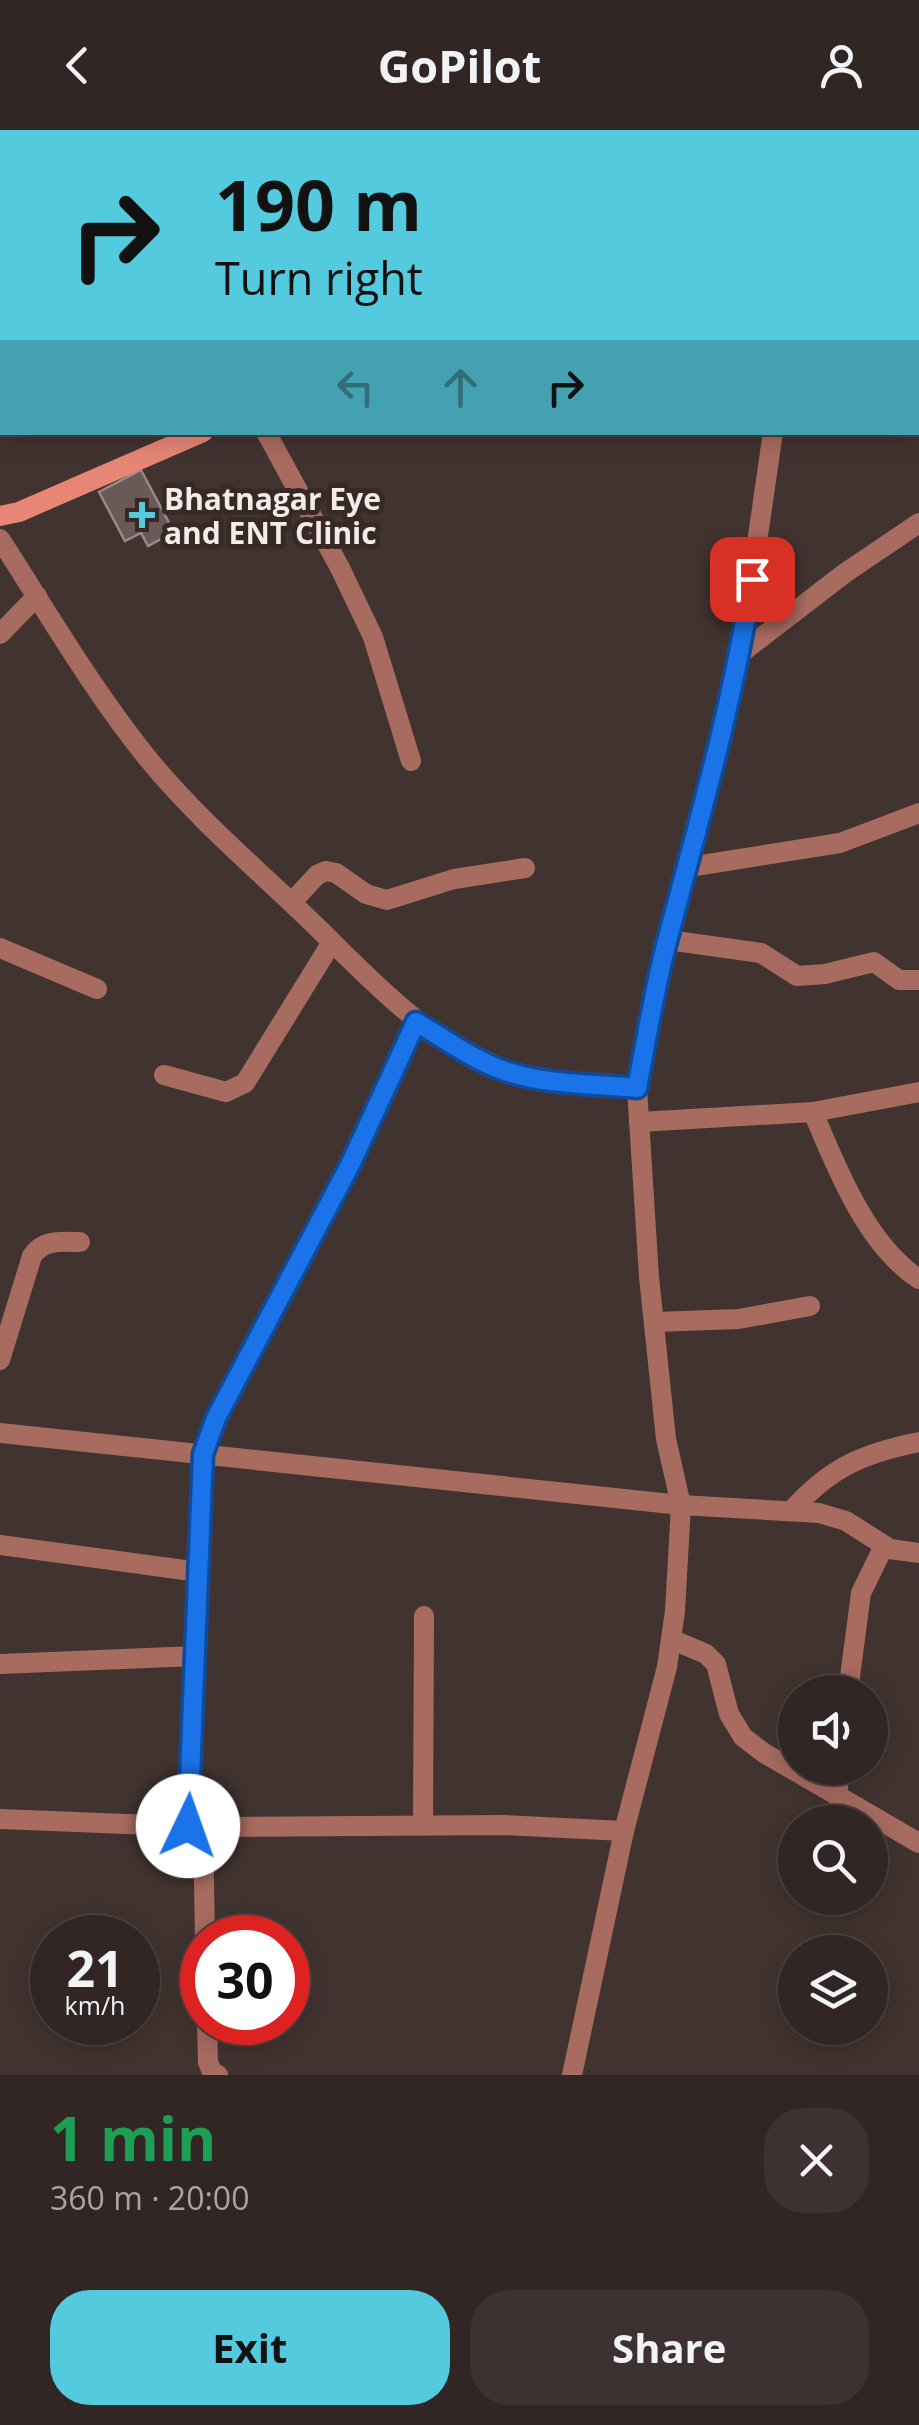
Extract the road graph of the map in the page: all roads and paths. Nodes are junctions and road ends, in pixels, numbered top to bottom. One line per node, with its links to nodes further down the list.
1 (195, 435): 4 (street)
2 (268, 435): 10 (street)
3 (773, 435): 9 (street)
4 (0, 516)
5 (919, 523): 9 (street)
6 (0, 539): 7 (street)
7 (37, 596): 8 (street); 14 (street)
8 (0, 634)
9 (740, 653): 12 (street)
10 (411, 761)
11 (919, 813): 12 (street)
12 (689, 866): 15 (street)
13 (525, 868): 14 (street)
14 (292, 902): 16 (street)
15 (668, 940): 18 (street); 22 (street)
16 (332, 942): 20 (street); 21 (street)
17 (0, 948): 19 (street)
18 (919, 980)
19 (96, 989)
20 (416, 1022): 22 (street); 33 (street)
21 (164, 1075)
22 (637, 1088): 25 (street)
23 (919, 1092): 24 (street)
24 (812, 1112): 25 (street); 27 (street)
25 (639, 1122): 29 (street)
26 (80, 1242): 30 (street)
27 (919, 1279)
28 (810, 1306): 29 (street)
29 (654, 1322): 34 (street)
30 (0, 1360)
31 (0, 1432): 33 (street)
32 (919, 1442): 35 (street)
33 (203, 1454): 34 (street); 39 (street)
34 (681, 1505): 35 (street); 41 (street)
35 (793, 1509): 37 (street)
36 (0, 1545): 39 (street)
37 (884, 1546): 38 (street); 44 (street)
38 (919, 1553)
39 (199, 1572): 42 (street)
40 (424, 1616): 49 (street)
41 (671, 1639): 46 (street); 50 (street)
42 (196, 1656): 43 (street); 48 (street)
43 (0, 1664)
44 (850, 1675)
45 (838, 1785): 46 (street)
46 (837, 1797): 51 (street)
47 (0, 1820): 48 (street)
48 (195, 1826): 49 (street); 52 (street)
49 (423, 1826): 50 (street)
50 (624, 1831): 55 (street)
51 (919, 1844)
52 (204, 1915)
53 (208, 2045): 54 (street)
54 (218, 2075)
55 (572, 2075)

